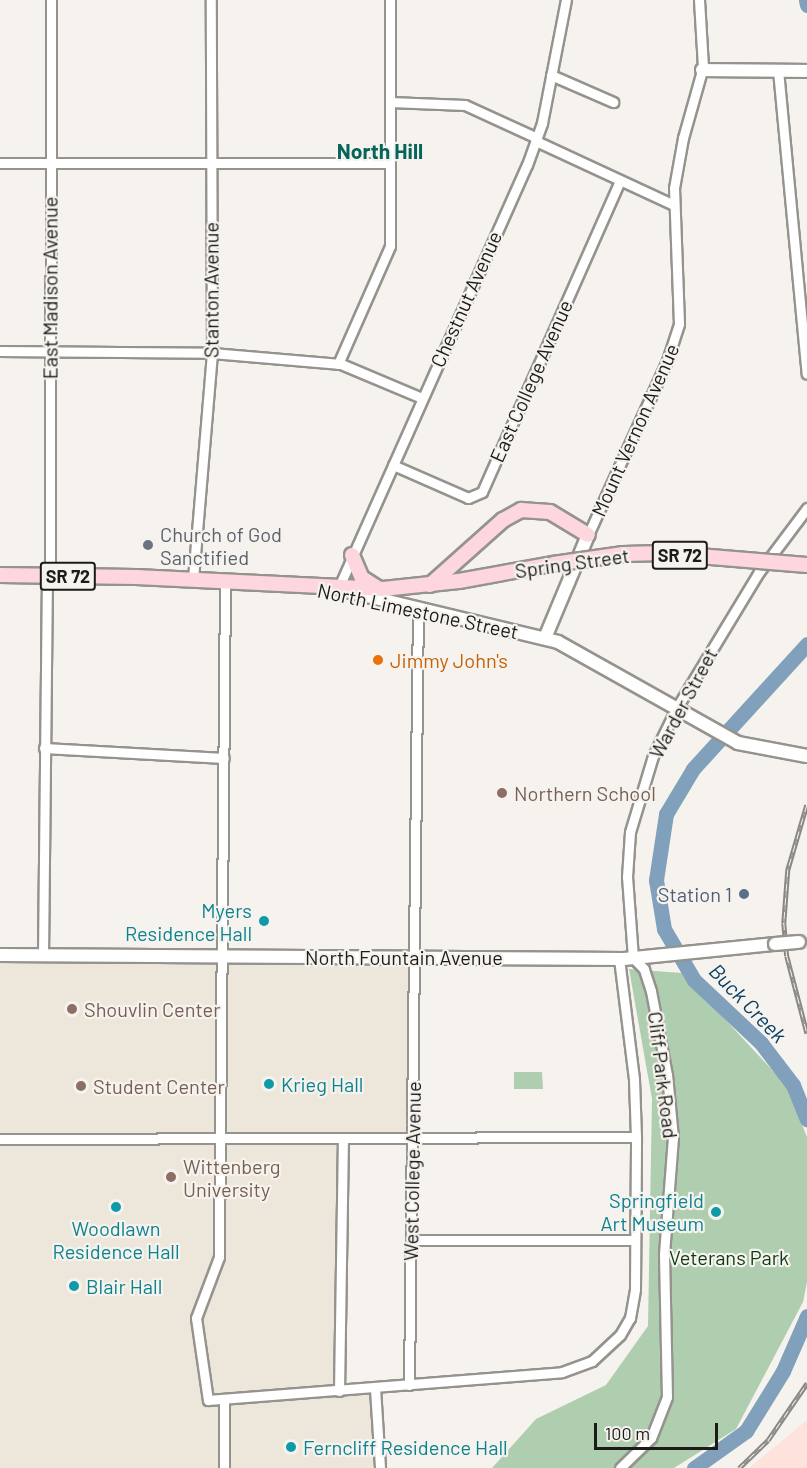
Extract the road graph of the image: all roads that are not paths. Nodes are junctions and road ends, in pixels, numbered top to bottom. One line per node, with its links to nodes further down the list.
1 (51, 0): 14 (street, East Madison Avenue)
2 (211, 0): 15 (street, Stanton Avenue)
3 (390, 0): 10 (street)
4 (566, 0): 9 (street, Chestnut Avenue)
5 (699, 0): 6 (street, Mount Vernon Avenue)
6 (702, 70): 7 (street); 18 (street, Mount Vernon Avenue)
7 (783, 70): 8 (street); 23 (street)
8 (807, 71)
9 (551, 75): 11 (street); 12 (street, Chestnut Avenue)
10 (390, 102): 12 (street); 16 (street)
11 (613, 102)
12 (536, 139): 17 (street); 24 (street, Chestnut Avenue)
13 (0, 163): 14 (street)
14 (50, 163): 15 (street); 20 (street, East Madison Avenue)
15 (211, 163): 16 (street); 21 (street, Stanton Avenue)
16 (390, 163): 22 (street)
17 (620, 180): 18 (street); 25 (street, East College Avenue)
18 (674, 205): 27 (street, Mount Vernon Avenue)
19 (0, 351): 20 (street)
20 (50, 352): 21 (street); 31 (street, East Madison Avenue)
21 (212, 353): 22 (street); 32 (street, Stanton Avenue)
22 (338, 364): 24 (street)
23 (807, 374)
24 (422, 398): 25 (street, Chestnut Avenue)
25 (393, 465): 28 (street, Chestnut Avenue)
26 (807, 508): 39 (street, Warder Street)
27 (588, 535): 34 (main road); 38 (street, Mount Vernon Avenue)
28 (352, 555): 35 (street, Chestnut Avenue); 36 (main road)
29 (807, 565): 34 (main road, Spring Street / SR 72, bridge)
30 (0, 575): 31 (main road, North Limestone Street / SR 72)
31 (48, 576): 32 (main road, North Limestone Street / SR 72); 40 (street, East Madison Avenue)
32 (193, 579): 33 (main road, North Limestone Street / SR 72)
33 (225, 581): 35 (main road, North Limestone Street / SR 72); 42 (street)
34 (429, 586): 36 (main road, Spring Street / SR 72)
35 (338, 589): 36 (main road, Spring Street / SR 72); 37 (street, North Limestone Street)
36 (383, 589)
37 (418, 609): 38 (street, North Limestone Street); 47 (street)
38 (545, 638): 39 (street, North Limestone Street)
39 (676, 709): 41 (street, North Limestone Street); 48 (street, Warder Street)
40 (45, 748): 42 (street); 45 (street, East Madison Avenue)
41 (807, 756)
42 (224, 758): 46 (street)
43 (803, 942): 48 (street, North Fountain Avenue, bridge)
44 (0, 955): 45 (street, North Fountain Avenue)
45 (43, 956): 46 (street, North Fountain Avenue)
46 (223, 956): 47 (street, North Fountain Avenue); 52 (street)
47 (414, 957): 49 (street, North Fountain Avenue); 53 (street, West College Avenue)
48 (633, 958): 49 (street, North Fountain Avenue); 63 (street, Cliff Park Road)
49 (619, 959): 50 (street)
50 (636, 1137): 53 (street); 56 (street)
51 (0, 1139): 52 (street)
52 (221, 1140): 54 (street); 60 (street)
53 (412, 1140): 54 (street); 55 (street, West College Avenue)
54 (343, 1141): 59 (street)
55 (411, 1240): 56 (street); 57 (street, West College Avenue)
56 (635, 1240): 57 (street)
57 (409, 1385): 58 (street)
58 (375, 1388): 59 (street); 62 (street)
59 (339, 1390): 60 (street)
60 (224, 1399): 61 (street)
61 (224, 1468)
62 (380, 1468)
63 (620, 1468)

